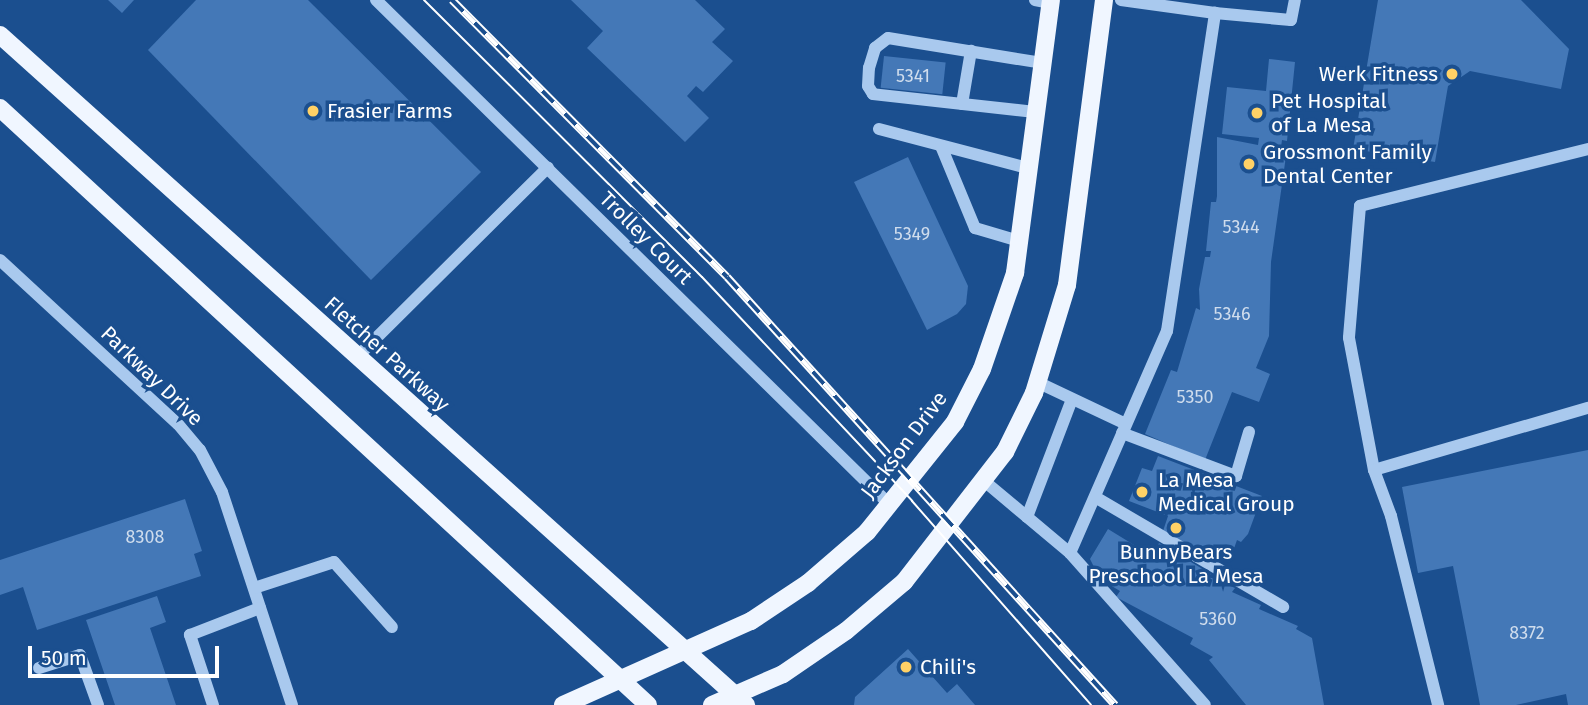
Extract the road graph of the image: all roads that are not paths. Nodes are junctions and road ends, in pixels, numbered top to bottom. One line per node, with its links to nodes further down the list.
1 (376, 0): 16 (street, Trolley Court)
2 (1104, 0): 21 (main road)
3 (1121, 0): 6 (street)
4 (1295, 0): 6 (street)
5 (1046, 1): 9 (main road, Jackson Drive)
6 (1215, 13): 24 (street)
7 (0, 35): 20 (main road, Fletcher Parkway)
8 (971, 51): 9 (street); 10 (street); 10 (street)
9 (1042, 63): 12 (main road, Jackson Drive)
10 (962, 103): 12 (street)
11 (0, 108): 38 (main road)
12 (1035, 112): 17 (main road, Jackson Drive)
13 (879, 129): 14 (street)
14 (941, 146): 17 (street); 18 (street)
15 (1588, 149): 26 (street)
16 (548, 167): 20 (street); 29 (street, Trolley Court)
17 (1028, 169): 18 (main road, Jackson Drive)
18 (1019, 241): 29 (main road, Jackson Drive)
19 (0, 260): 32 (street, Parkway Drive)
20 (357, 357): 36 (main road, Fletcher Parkway)
21 (1037, 382): 22 (street); 27 (main road)
22 (1072, 399): 24 (street); 30 (street)
23 (1588, 408): 26 (street)
24 (1124, 429): 25 (street); 28 (street)
25 (1249, 432)
26 (1374, 470): 47 (street)
27 (984, 480): 30 (street); 39 (main road)
28 (1095, 497): 31 (street); 33 (street)
29 (889, 504): 36 (main road, Jackson Drive)
30 (1027, 517): 31 (street)
31 (1070, 553): 46 (street)
32 (254, 588): 34 (street, Parkway Drive); 35 (street)
33 (1283, 607)
34 (260, 608): 41 (street); 42 (street, Parkway Drive)
35 (392, 627)
36 (686, 650): 38 (main road, Jackson Drive); 39 (main road, Fletcher Parkway)
37 (39, 668): 40 (street)
38 (622, 679): 43 (main road, Jackson Drive); 44 (main road)
39 (740, 700): 45 (main road)
40 (98, 705)
41 (213, 705)
42 (292, 705)
43 (564, 705)
44 (648, 705)
45 (712, 705)
46 (1205, 705)
47 (1438, 705)

